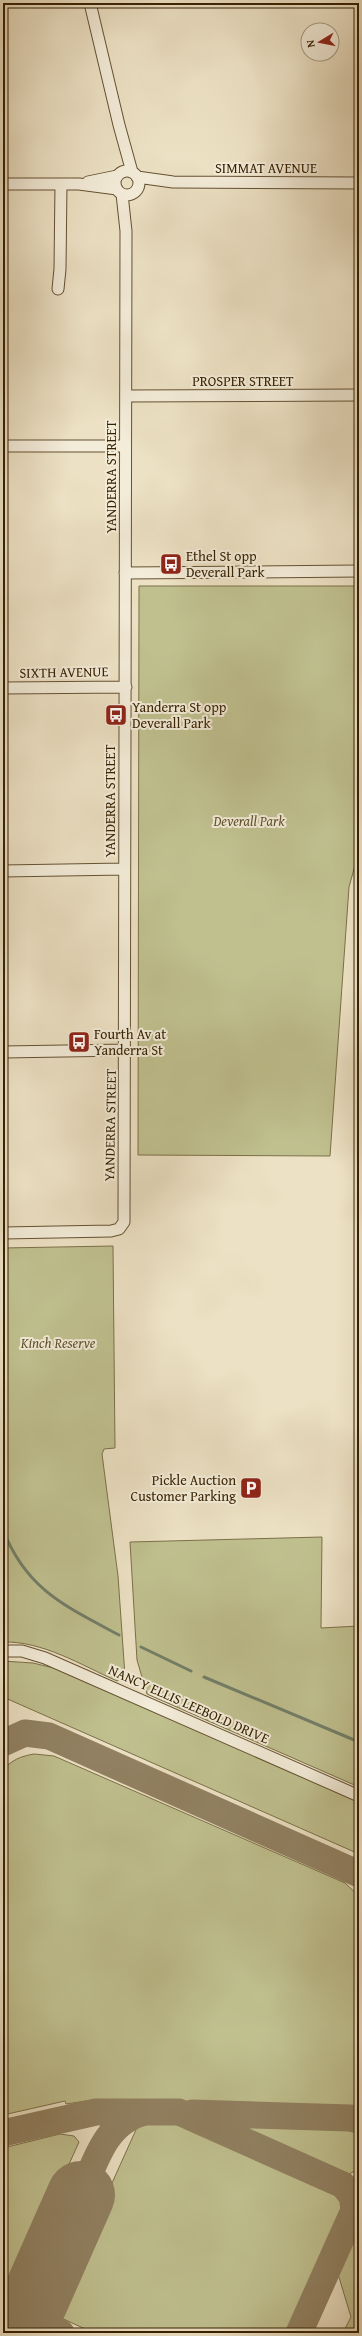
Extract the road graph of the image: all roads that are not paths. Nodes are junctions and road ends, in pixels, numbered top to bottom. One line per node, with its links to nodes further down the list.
1 (90, 3): 2 (street)
2 (127, 175): 3 (street, SIMMAT AVENUE); 7 (street, SIMMAT AVENUE); 8 (street); 8 (street)
3 (173, 182): 4 (street, SIMMAT AVENUE); 8 (street, SIMMAT AVENUE)
4 (359, 183)
5 (3, 184): 6 (street, SIMMAT AVENUE)
6 (61, 184): 7 (street, SIMMAT AVENUE); 9 (street)
7 (79, 184): 8 (street, SIMMAT AVENUE)
8 (127, 192): 11 (street, YANDERRA STREET)
9 (58, 289)
10 (359, 395): 11 (street, PROSPER STREET)
11 (126, 396): 13 (street, YANDERRA STREET)
12 (3, 446): 13 (street)
13 (125, 446): 15 (street, YANDERRA STREET)
14 (359, 571): 15 (street)
15 (125, 573): 16 (street, YANDERRA STREET)
16 (126, 686): 17 (street, SIXTH AVENUE); 18 (street, YANDERRA STREET)
17 (3, 688)
18 (124, 869): 19 (street); 20 (street, YANDERRA STREET)
19 (3, 871)
20 (126, 1050): 21 (street); 22 (street, YANDERRA STREET)
21 (3, 1052)
22 (3, 1233)
23 (3, 1651): 24 (street, NANCY ELLIS LEEBOLD DRIVE)
24 (359, 1796)

